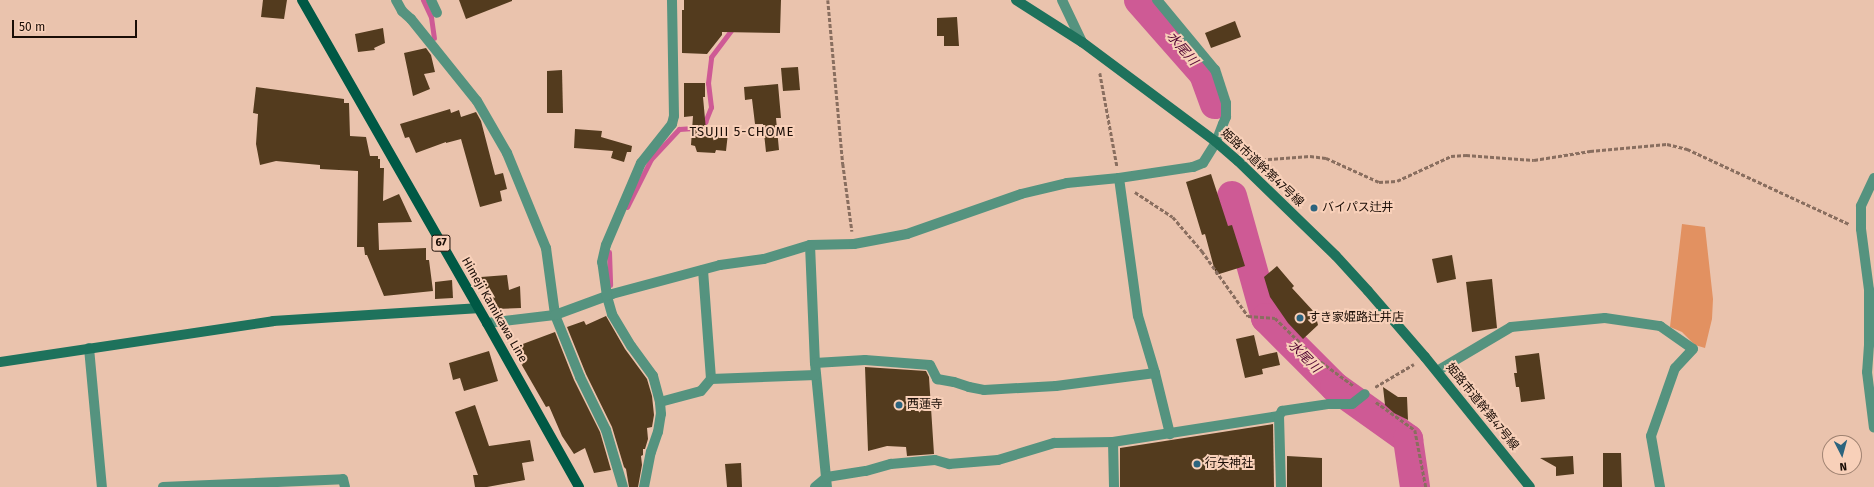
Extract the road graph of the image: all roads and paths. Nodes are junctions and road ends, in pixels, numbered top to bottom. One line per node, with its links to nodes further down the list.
1 (302, 0): 21 (main road, Himeji Kamikawa Line / 67)
2 (396, 0): 22 (street)
3 (431, 0): 9 (street)
4 (672, 0): 20 (street)
5 (828, 0): 17 (path)
6 (1016, 0): 10 (street, 姫路市道幹第47号線)
7 (1062, 0): 10 (street)
8 (1157, 0): 12 (street)
9 (437, 13)
10 (1082, 42): 11 (street, 姫路市道幹第47号線)
11 (1096, 52): 12 (street, 姫路市道幹第47号線); 14 (path)
12 (1216, 142): 13 (street, 姫路市道幹第47号線); 14 (street)
13 (1238, 161): 16 (path); 27 (street, 姫路市道幹第47号線)
14 (1119, 178): 17 (street); 23 (path); 31 (street)
15 (1874, 178): 16 (street)
16 (1861, 229): 25 (street)
17 (854, 244): 18 (street)
18 (810, 245): 19 (street); 29 (street)
19 (703, 270): 20 (street); 33 (street)
20 (607, 296): 22 (street); 35 (street)
21 (477, 308): 24 (main road, Himeji Kamikawa Line / 67); 26 (street)
22 (555, 315): 24 (street); 45 (street)
23 (1275, 318)
24 (487, 323): 44 (main road, Himeji Kamikawa Line / 67)
25 (1872, 345): 37 (street)
26 (88, 348): 28 (street); 41 (street)
27 (1425, 357): 30 (street, 姫路市道幹第47号線); 34 (path)
28 (0, 362)
29 (815, 363): 31 (street); 32 (street)
30 (1437, 371): 50 (street, 姫路市道幹第47号線); 51 (street)
31 (1155, 374): 38 (street)
32 (816, 375): 33 (street); 40 (street)
33 (711, 379): 35 (street)
34 (1364, 394): 36 (street)
35 (660, 402): 46 (street)
36 (1279, 416): 38 (street); 49 (street)
37 (1874, 428)
38 (1170, 434): 39 (street)
39 (1113, 442): 40 (street); 48 (street)
40 (828, 482): 47 (street)
41 (102, 487)
42 (163, 487): 43 (street)
43 (345, 487)
44 (579, 487)
45 (623, 487)
46 (644, 487)
47 (815, 487)
48 (1114, 487)
49 (1281, 487)
50 (1530, 487)
51 (1660, 487)

